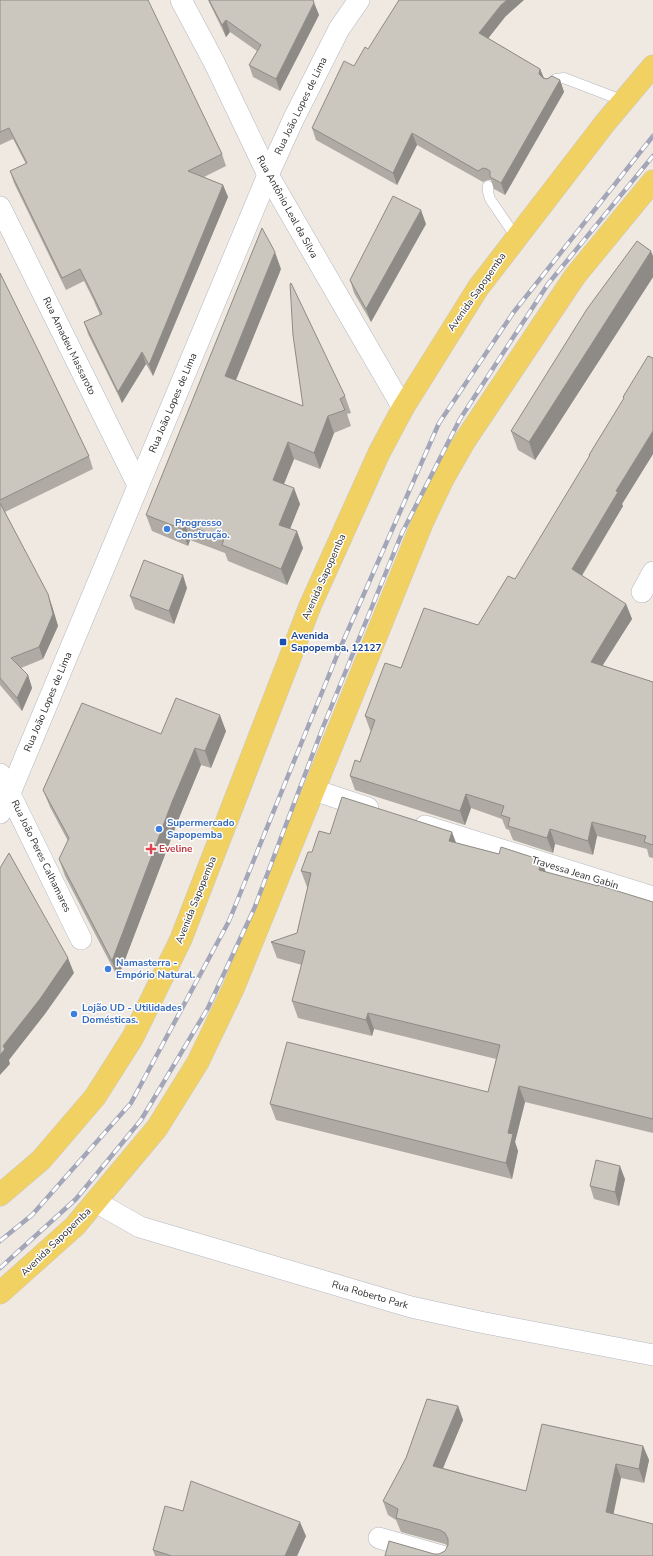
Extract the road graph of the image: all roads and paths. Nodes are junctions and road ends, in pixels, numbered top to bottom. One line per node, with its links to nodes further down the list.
1 (181, 0): 6 (street, Rua Antônio Leal da Silva)
2 (359, 0): 6 (street, Rua João Lopes de Lima)
3 (653, 66): 5 (main road, Avenida Sapopemba)
4 (550, 84): 5 (lane)
5 (624, 101): 10 (main road, Avenida Sapopemba)
6 (268, 175): 11 (street, Rua Antônio Leal da Silva); 12 (street, Rua João Lopes de Lima)
7 (653, 181): 16 (main road, Avenida Sapopemba)
8 (488, 186): 10 (lane)
9 (0, 207): 12 (street, Rua Amadeu Massaroto)
10 (516, 237): 11 (main road, Avenida Sapopemba)
11 (403, 408): 23 (main road, Avenida Sapopemba)
12 (138, 485): 17 (street, Rua João Lopes de Lima)
13 (653, 572): 14 (street)
14 (642, 592)
15 (0, 774): 17 (street, Rua João Peres Calhamares)
16 (314, 790): 19 (street); 24 (main road, Avenida Sapopemba)
17 (10, 793): 18 (street, Rua João Lopes de Lima); 22 (street, Rua João Peres Calhamares)
18 (0, 813)
19 (387, 814)
20 (408, 820): 21 (street, Travessa Jean Gabin)
21 (653, 897)
22 (81, 939)
23 (0, 1195)
24 (96, 1202): 25 (main road, Avenida Sapopemba); 26 (street, Rua Roberto Park)
25 (0, 1293)
26 (653, 1355)
27 (379, 1538): 28 (street)
28 (442, 1556)

